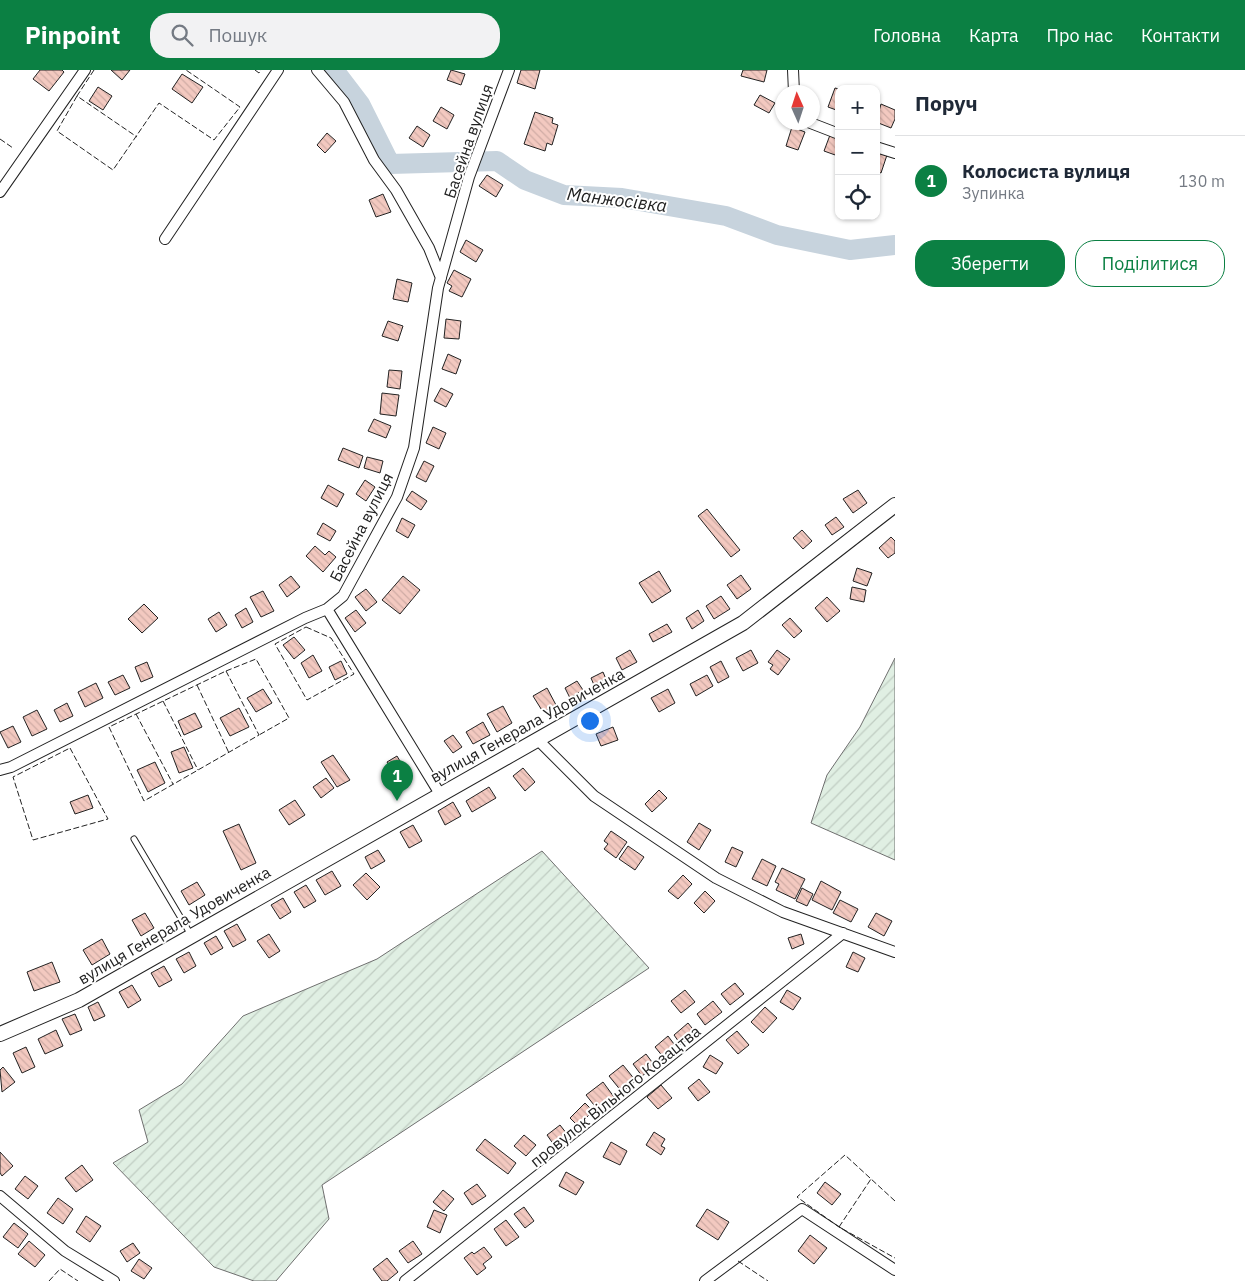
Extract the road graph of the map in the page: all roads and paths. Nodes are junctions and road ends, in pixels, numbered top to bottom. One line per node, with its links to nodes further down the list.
1 (85, 70): 11 (street)
2 (278, 70): 12 (street)
3 (317, 70): 13 (street)
4 (509, 70): 13 (street, Басейна вулиця)
5 (793, 70): 6 (street)
6 (794, 85)
7 (820, 127): 8 (street)
8 (835, 132)
9 (880, 148): 10 (street)
10 (895, 153)
11 (0, 192)
12 (166, 239)
13 (441, 278): 15 (street, Басейна вулиця)
14 (895, 505): 16 (main road, вулиця Генерала Удовиченка)
15 (327, 609): 17 (street, Басейна вулиця); 18 (street)
16 (538, 740): 18 (main road, вулиця Генерала Удовиченка); 20 (street)
17 (0, 770)
18 (440, 794): 21 (main road, вулиця Генерала Удовиченка)
19 (134, 839): 21 (lane)
20 (843, 933): 22 (street); 27 (street, провулок Вільного Козацтва)
21 (192, 935): 23 (main road, вулиця Генерала Удовиченка)
22 (895, 952)
23 (0, 1034)
24 (0, 1196): 26 (street)
25 (895, 1270): 28 (street)
26 (114, 1281)
27 (406, 1281)
28 (705, 1281)

